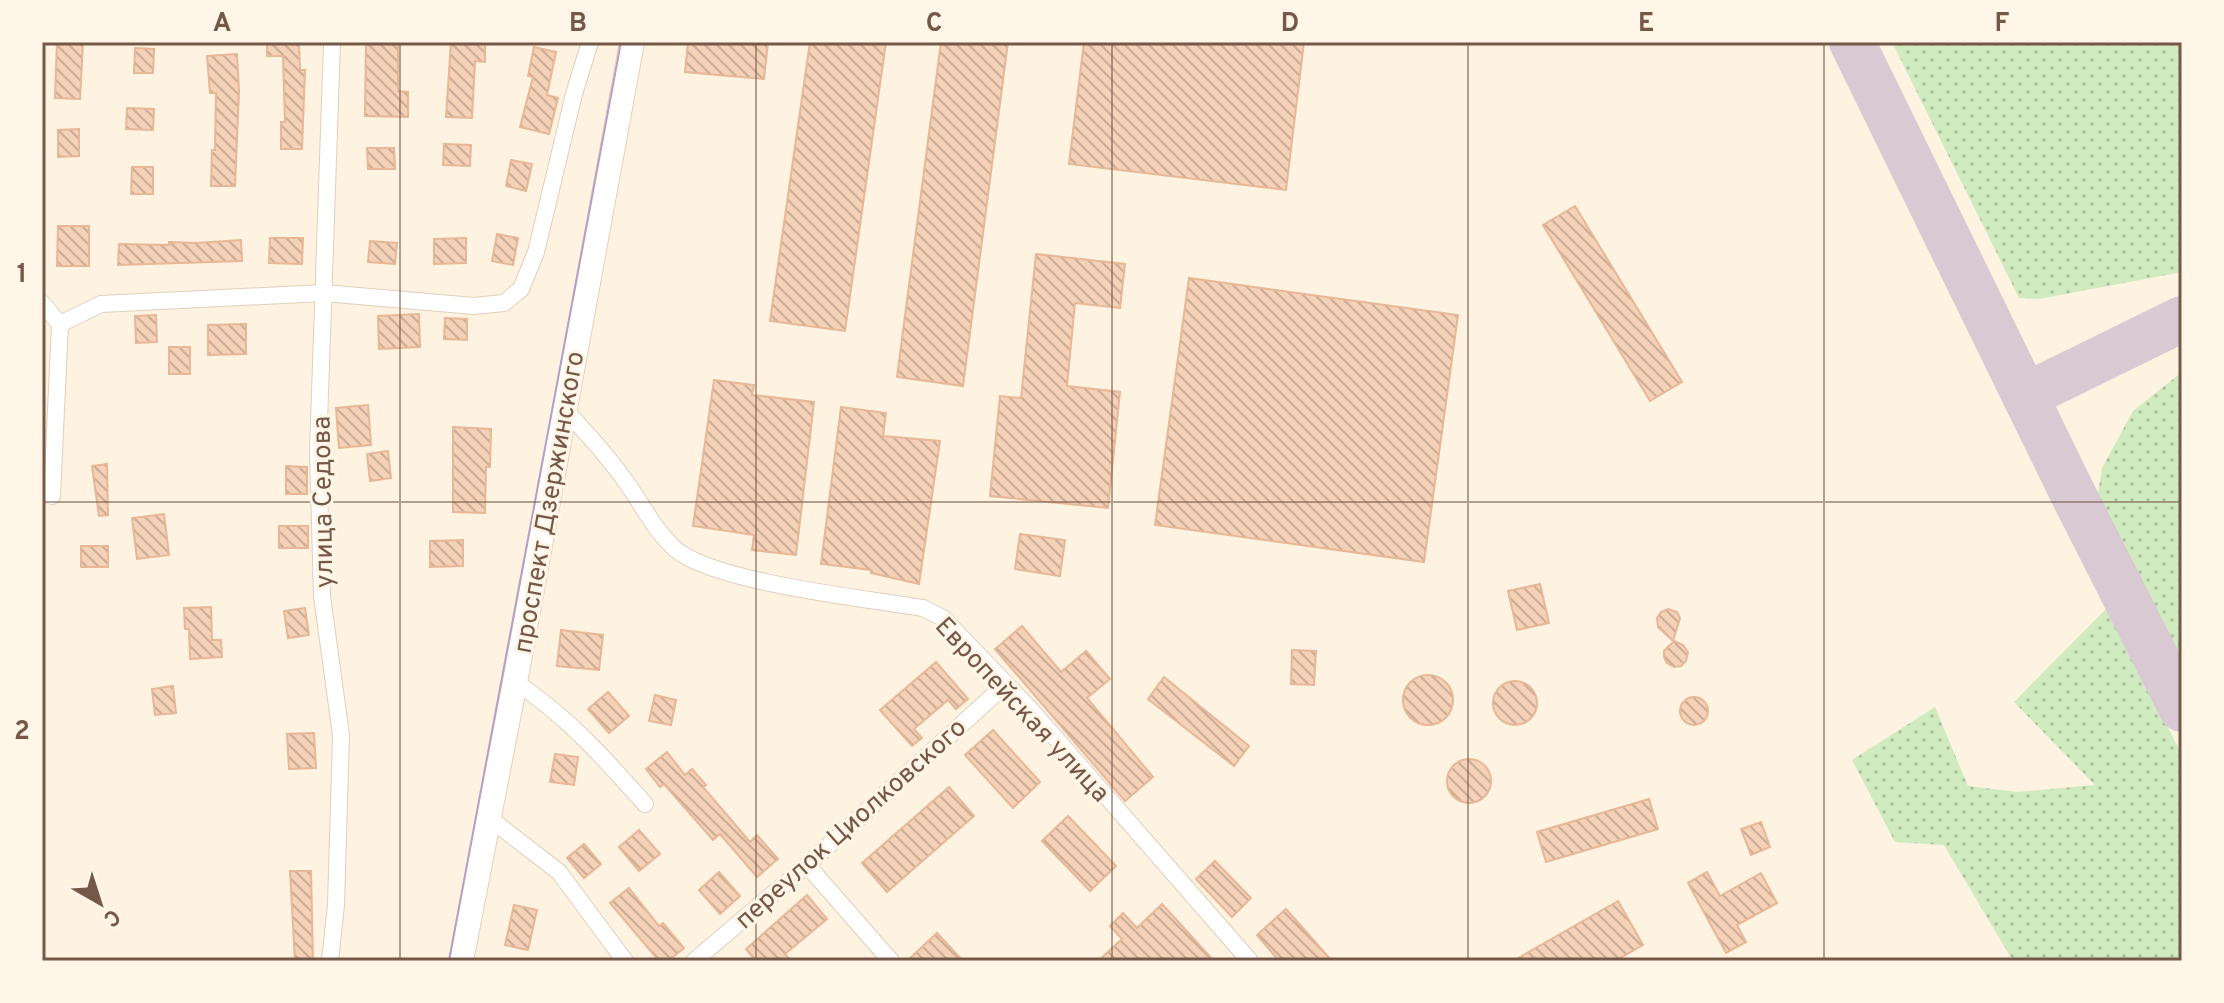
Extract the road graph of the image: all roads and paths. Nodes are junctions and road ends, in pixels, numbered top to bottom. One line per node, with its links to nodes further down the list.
1 (332, 42): 4 (street, улица Седова)
2 (590, 42): 4 (street)
3 (632, 42): 7 (main road, проспект Дзержинского)
4 (324, 293): 6 (street); 14 (street, улица Седова)
5 (42, 303): 6 (street)
6 (60, 324): 8 (street)
7 (564, 409): 9 (main road, проспект Дзержинского); 10 (street, Европейская улица)
8 (52, 496)
9 (515, 682): 11 (street); 12 (main road, проспект Дзержинского)
10 (1006, 684): 13 (street, переулок Циолковского); 19 (street, Европейская улица)
11 (645, 804)
12 (489, 818): 15 (main road, проспект Дзержинского); 16 (street)
13 (807, 865): 17 (street, переулок Циолковского); 18 (street)
14 (330, 961)
15 (461, 961)
16 (625, 961)
17 (694, 961)
18 (891, 961)
19 (1250, 961)

